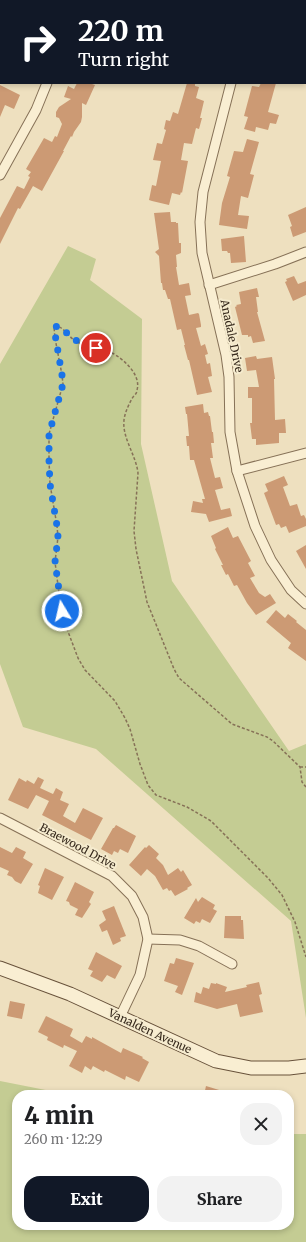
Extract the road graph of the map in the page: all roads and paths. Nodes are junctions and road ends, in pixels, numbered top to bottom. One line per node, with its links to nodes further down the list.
1 (47, 84): 3 (street)
2 (231, 84): 5 (street, Anadale Drive)
3 (0, 175)
4 (306, 252): 5 (street)
5 (209, 285): 7 (street, Anadale Drive)
6 (306, 453): 7 (street)
7 (237, 471): 8 (street, Anadale Drive)
8 (306, 604)
9 (300, 767): 10 (path); 11 (path); 14 (path)
10 (306, 767)
11 (306, 787)
12 (0, 818): 13 (street, Braewood Drive)
13 (148, 939): 15 (street); 17 (street, Braewood Drive)
14 (306, 957)
15 (232, 964)
16 (0, 968): 17 (main road, Vanalden Avenue)
17 (120, 1017): 18 (main road, Vanalden Avenue)
18 (306, 1066)

